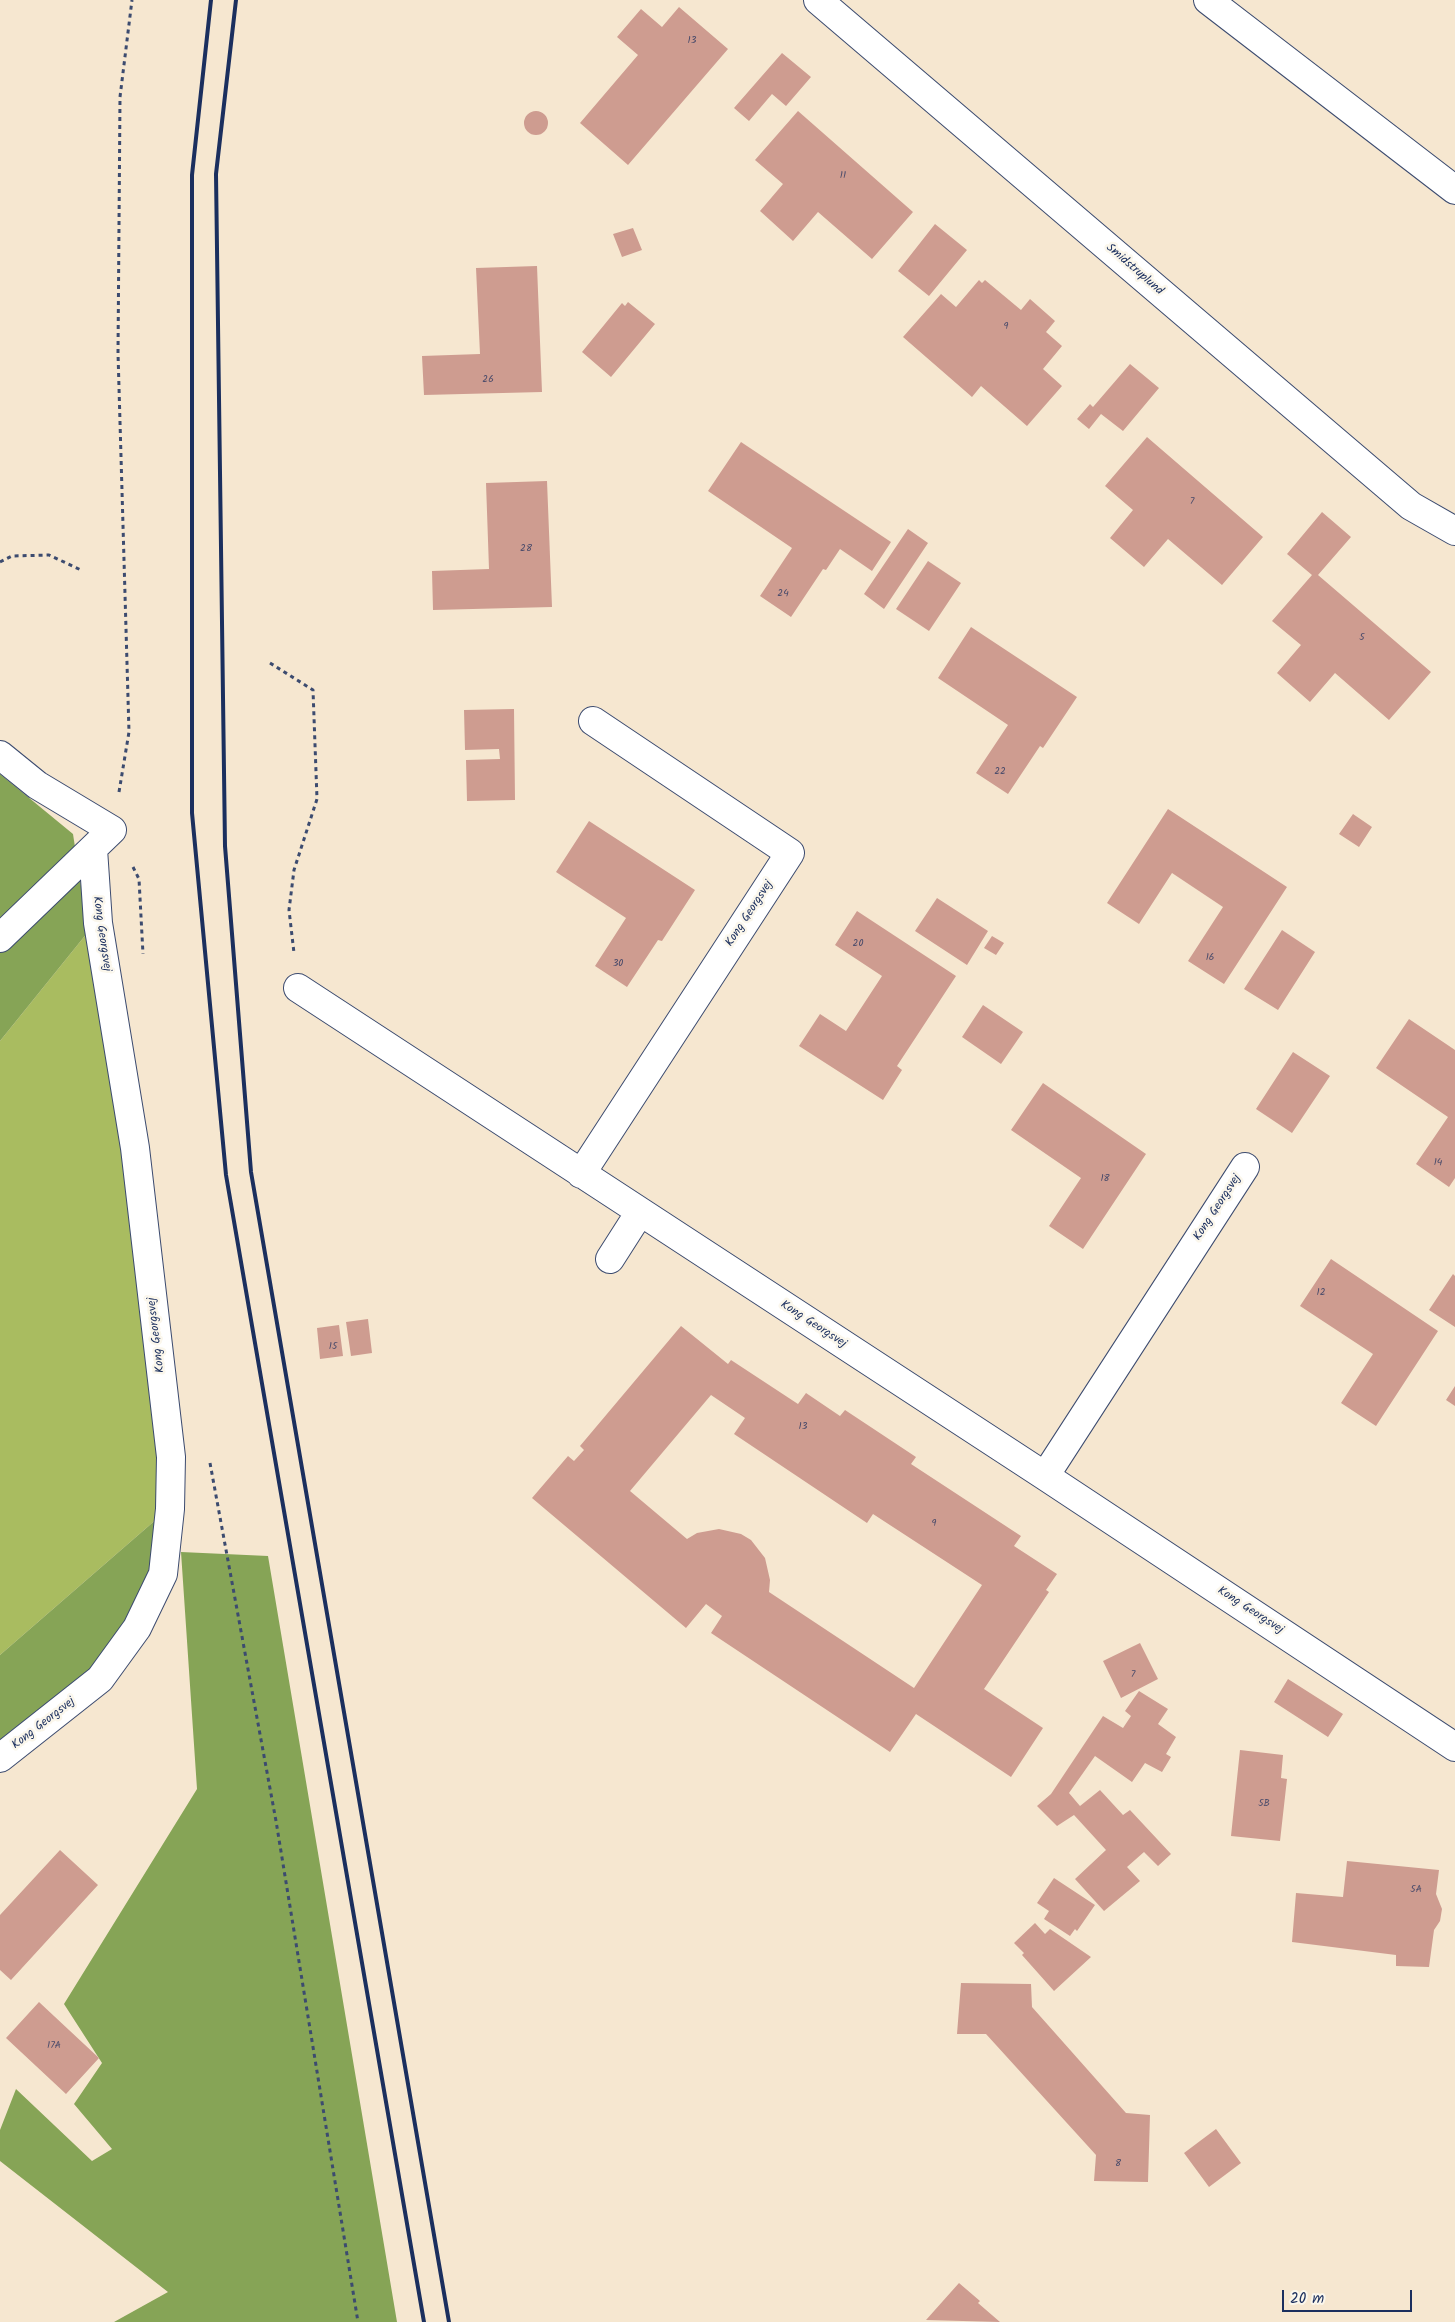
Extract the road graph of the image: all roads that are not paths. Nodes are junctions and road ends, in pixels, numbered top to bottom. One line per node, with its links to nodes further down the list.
1 (818, 0): 4 (street, Smidstruplund)
2 (1208, 0): 3 (street)
3 (1455, 190)
4 (1455, 531)
5 (593, 721): 11 (street, Kong Georgsvej)
6 (0, 756): 7 (street)
7 (93, 849): 8 (street); 16 (street, Kong Georgsvej)
8 (0, 938)
9 (298, 988): 11 (street, Kong Georgsvej)
10 (1245, 1167): 14 (street, Kong Georgsvej)
11 (581, 1174): 12 (street, Kong Georgsvej)
12 (640, 1212): 13 (street); 14 (street, Kong Georgsvej)
13 (610, 1259)
14 (1045, 1476): 15 (street, Kong Georgsvej)
15 (1455, 1747)
16 (0, 1758)

